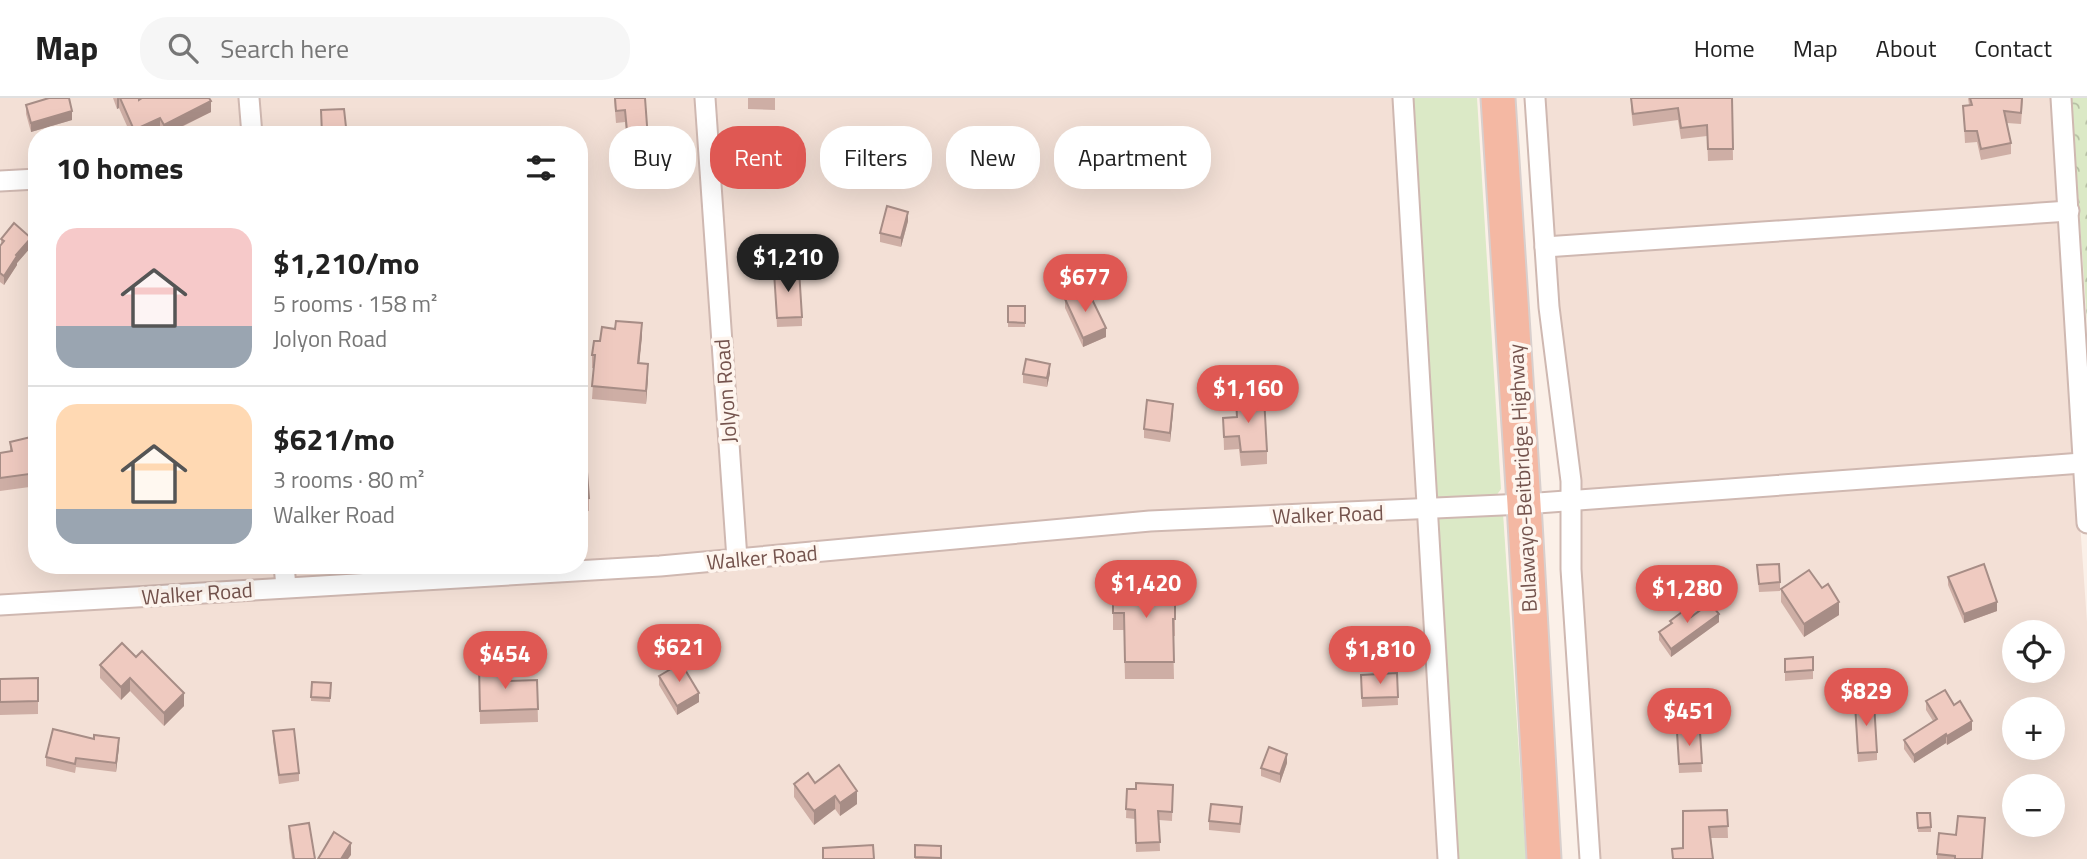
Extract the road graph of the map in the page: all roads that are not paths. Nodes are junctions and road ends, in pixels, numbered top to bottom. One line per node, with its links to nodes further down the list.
1 (249, 98): 7 (street)
2 (705, 98): 17 (street, Jolyon Road)
3 (1403, 98): 15 (street)
4 (1499, 98): 14 (highway, Bulawayo-Beitbridge Highway)
5 (1535, 98): 11 (street)
6 (2061, 98): 10 (street)
7 (251, 126)
8 (28, 179): 9 (street)
9 (0, 181)
10 (2069, 211): 11 (street); 12 (street)
11 (1545, 247): 13 (street)
12 (2082, 463): 13 (street, Walker Road); 16 (street)
13 (1572, 500): 14 (street, Walker Road); 25 (street)
14 (1524, 503): 15 (street, Walker Road); 24 (highway, Bulawayo-Beitbridge Highway)
15 (1427, 509): 17 (street, Walker Road); 23 (street)
16 (2087, 523)
17 (737, 559): 18 (street, Walker Road)
18 (588, 570)
19 (285, 574): 21 (street)
20 (539, 574): 21 (street, Walker Road)
21 (286, 587): 22 (street, Walker Road)
22 (0, 605)
23 (1448, 859)
24 (1544, 859)
25 (1590, 859)

